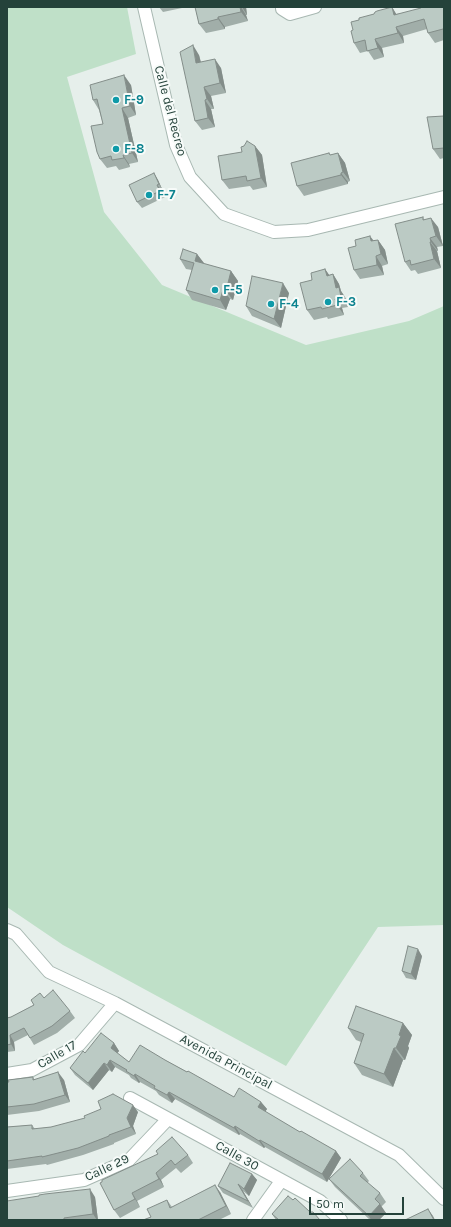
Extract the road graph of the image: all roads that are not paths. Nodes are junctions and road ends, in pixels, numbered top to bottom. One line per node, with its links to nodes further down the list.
1 (144, 7): 4 (street, Calle del Recreo)
2 (315, 7): 3 (street)
3 (286, 10)
4 (444, 197)
5 (7, 930): 6 (street, Avenida Principal)
6 (114, 1003): 7 (street, Calle 17); 12 (street, Avenida Principal)
7 (7, 1074)
8 (130, 1098): 9 (street, Calle 30)
9 (168, 1119): 10 (street, Calle 30); 11 (street, Calle 29)
10 (281, 1181): 13 (street); 14 (street, Calle 30)
11 (7, 1191)
12 (444, 1199)
13 (253, 1220)
14 (341, 1220)

